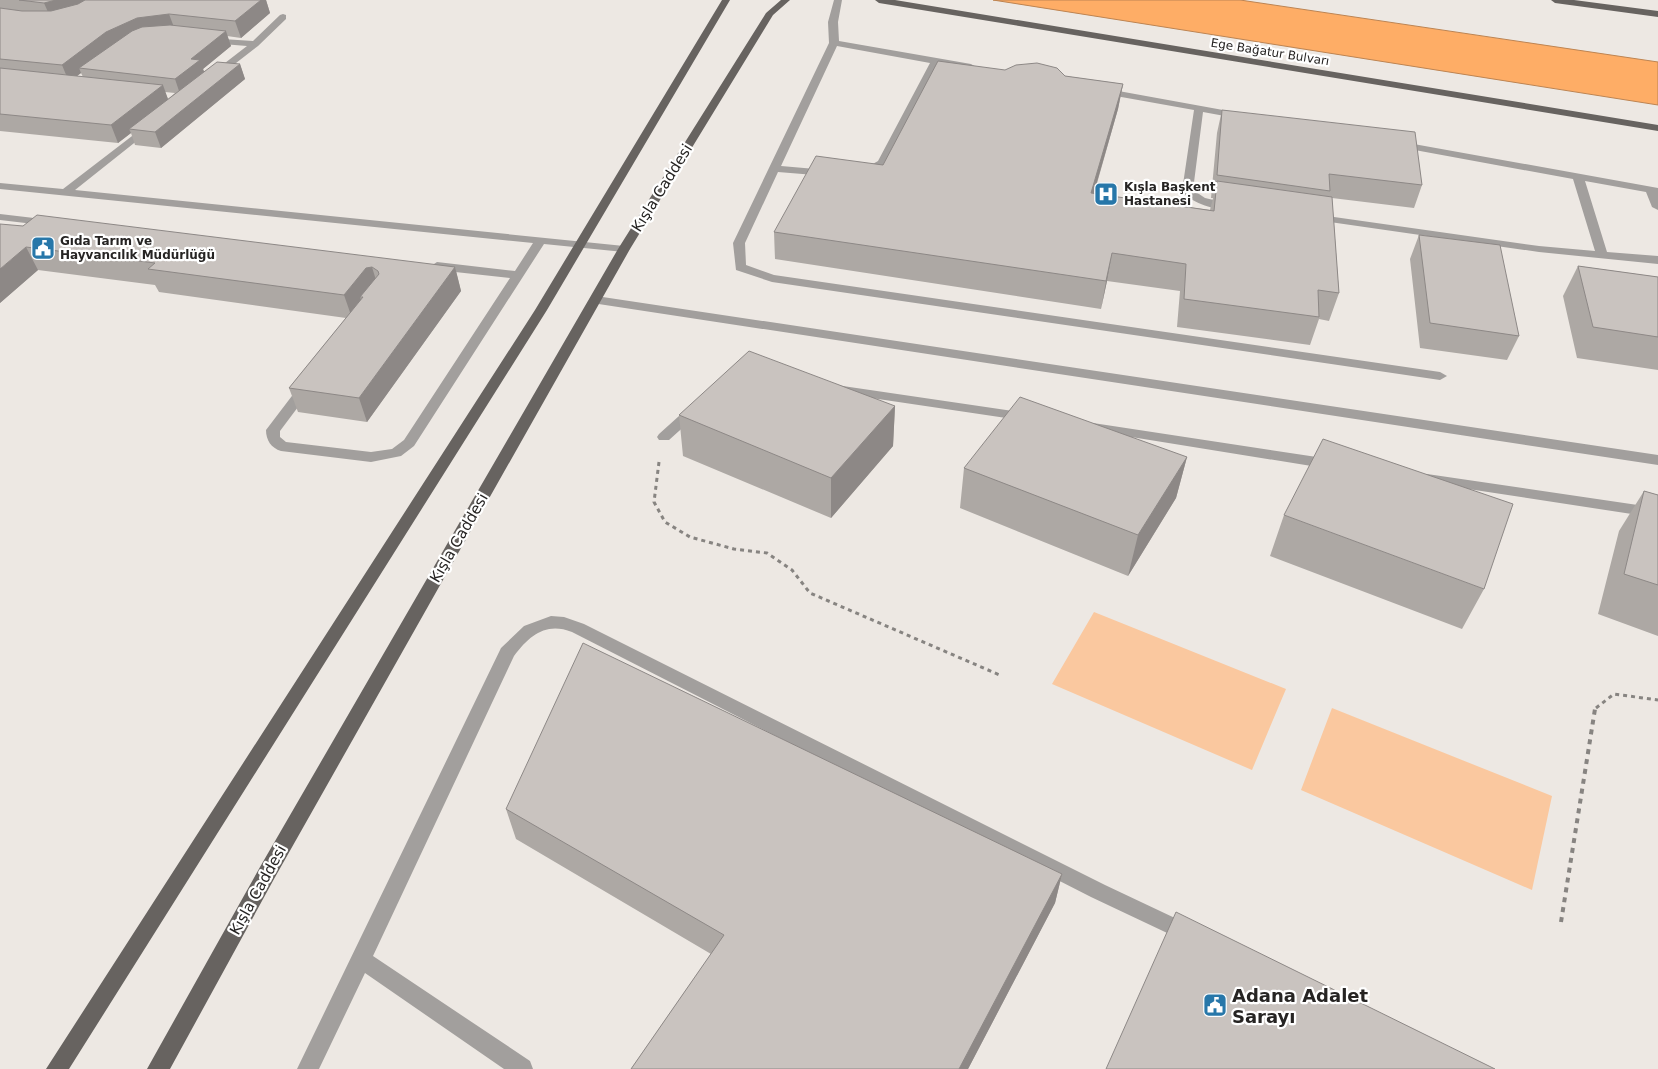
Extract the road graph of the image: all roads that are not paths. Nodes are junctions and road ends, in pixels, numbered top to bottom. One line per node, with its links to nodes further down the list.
1 (726, 0): 33 (main road)
2 (786, 0): 34 (main road, Kışla Caddesi)
3 (838, 0): 9 (street)
4 (879, 0): 18 (main road, Ege Bağatur Bulvarı)
5 (1556, 0): 6 (main road)
6 (1658, 14)
7 (283, 17): 10 (street)
8 (196, 38): 10 (street)
9 (834, 43): 11 (street); 20 (street)
10 (255, 44): 13 (street)
11 (936, 60): 12 (street); 22 (street)
12 (985, 69)
13 (205, 82)
14 (1092, 89): 15 (street)
15 (1199, 108): 17 (street); 28 (street)
16 (161, 117): 26 (street)
17 (1248, 117)
18 (1658, 128)
19 (1384, 142): 23 (street)
20 (774, 168): 21 (street); 40 (street)
21 (836, 173)
22 (854, 175)
23 (1578, 177): 25 (street); 35 (street)
24 (0, 186): 26 (street)
25 (1655, 191): 27 (street)
26 (65, 194): 32 (street)
27 (1658, 207)
28 (1241, 208)
29 (1298, 216): 35 (street)
30 (0, 217): 31 (street)
31 (59, 224)
32 (541, 240): 33 (street); 38 (street)
33 (580, 244): 34 (street); 53 (main road)
34 (624, 249): 39 (main road, Kışla Caddesi)
35 (1602, 254): 36 (street)
36 (1658, 260)
37 (428, 265): 38 (street)
38 (517, 275): 41 (street)
39 (596, 300): 47 (street); 54 (main road, Kışla Caddesi)
40 (1440, 376)
41 (314, 377)
42 (821, 386): 44 (street)
43 (706, 399): 46 (street)
44 (1037, 419)
45 (1076, 425): 48 (street)
46 (664, 437)
47 (1658, 460)
48 (1340, 465)
49 (1418, 477): 50 (street)
50 (1658, 513)
51 (1206, 942): 52 (street)
52 (361, 960): 55 (street); 56 (street)
53 (57, 1069)
54 (158, 1069)
55 (308, 1069)
56 (522, 1069)

